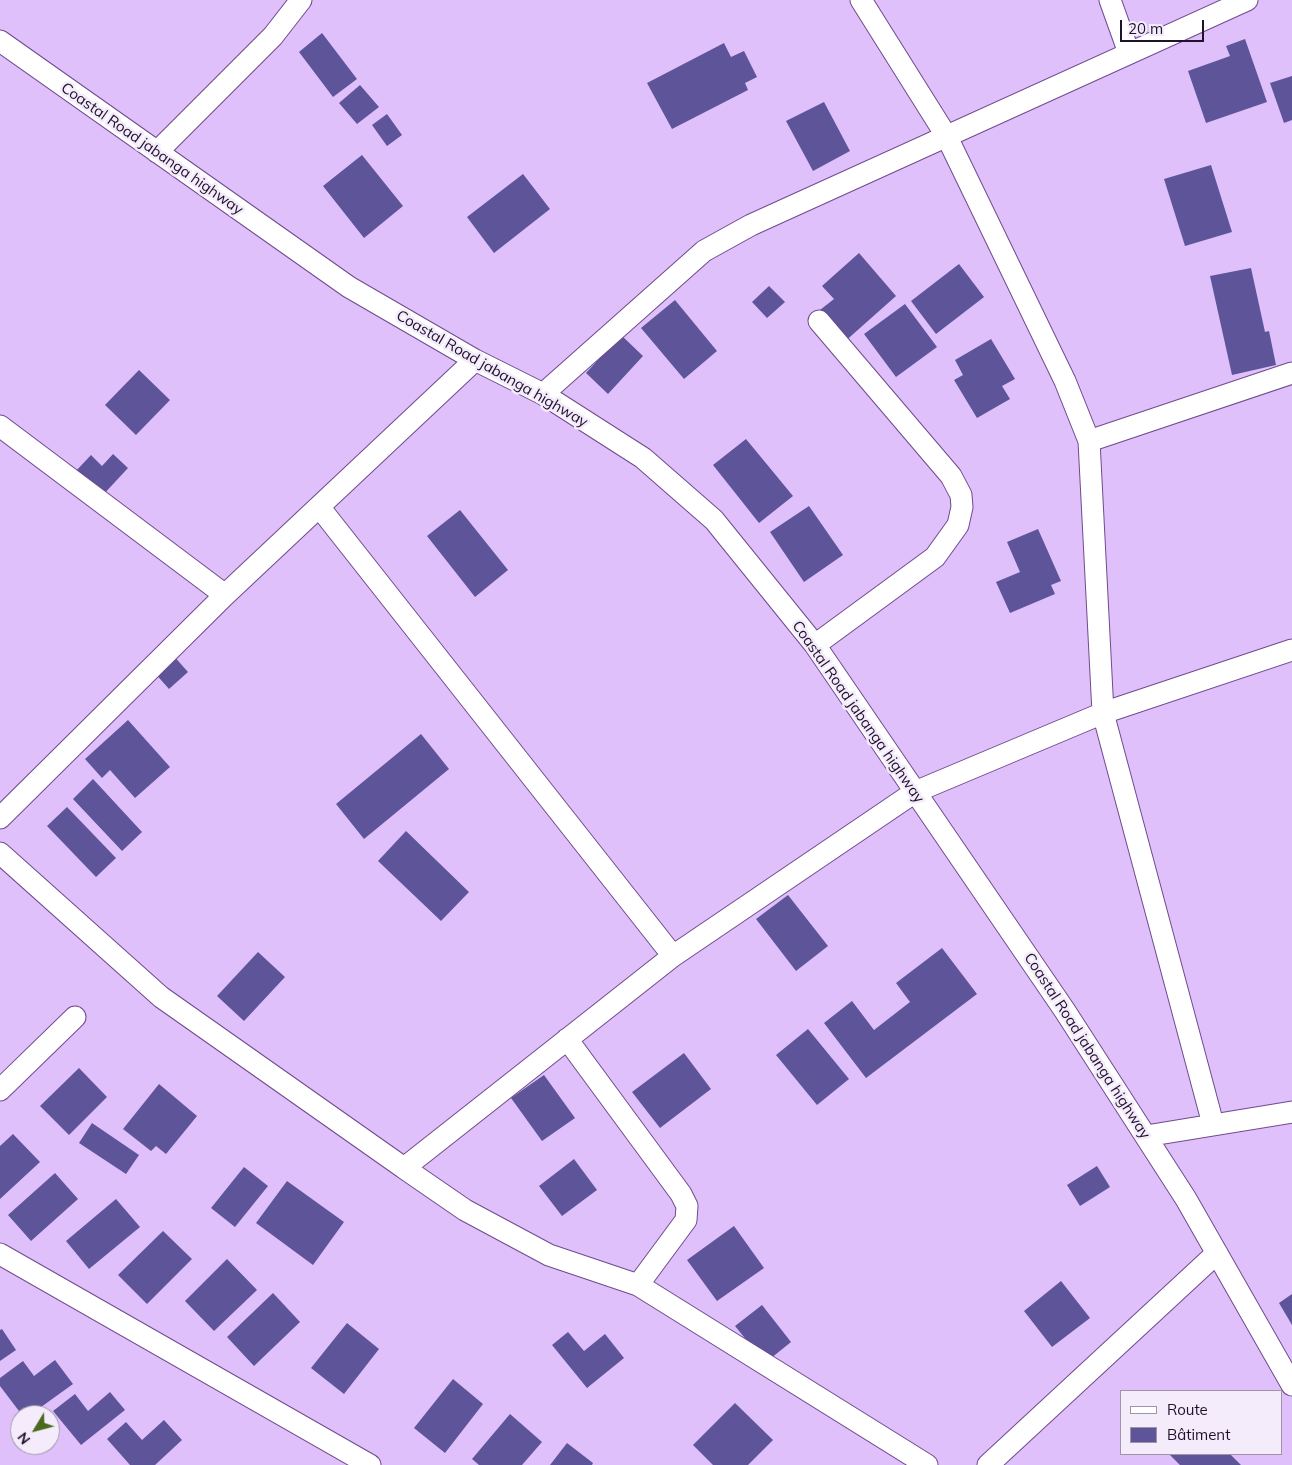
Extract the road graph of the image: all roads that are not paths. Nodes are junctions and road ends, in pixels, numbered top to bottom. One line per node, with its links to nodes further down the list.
1 (301, 0): 8 (street)
2 (861, 0): 7 (street)
3 (1110, 0): 6 (street)
4 (1247, 0): 6 (street)
5 (0, 41): 8 (street, Coastal Road jabanga highway)
6 (1129, 53): 7 (street)
7 (947, 137): 12 (street); 14 (street)
8 (157, 152): 10 (street, Coastal Road jabanga highway)
9 (819, 321): 17 (street)
10 (475, 360): 12 (street, Coastal Road jabanga highway); 15 (street)
11 (1292, 374): 14 (street)
12 (543, 394): 17 (street, Coastal Road jabanga highway)
13 (0, 426): 16 (street)
14 (1089, 441): 19 (street)
15 (320, 508): 16 (street); 23 (street)
16 (224, 595): 21 (street)
17 (815, 644): 20 (street, Coastal Road jabanga highway)
18 (1292, 650): 19 (street)
19 (1103, 713): 20 (street); 28 (street)
20 (915, 792): 23 (street); 29 (street, Coastal Road jabanga highway)
21 (0, 818)
22 (0, 854): 30 (street)
23 (673, 956): 25 (street)
24 (75, 1017): 26 (street)
25 (567, 1038): 30 (street); 33 (street)
26 (0, 1090)
27 (1292, 1112): 28 (street)
28 (1213, 1124): 29 (street)
29 (1146, 1136): 31 (street, Coastal Road jabanga highway)
30 (404, 1168): 33 (street)
31 (1217, 1253): 34 (street, Coastal Road jabanga highway); 37 (street)
32 (0, 1254): 35 (street)
33 (638, 1285): 36 (street)
34 (1292, 1385)
35 (370, 1465)
36 (927, 1465)
37 (988, 1465)

